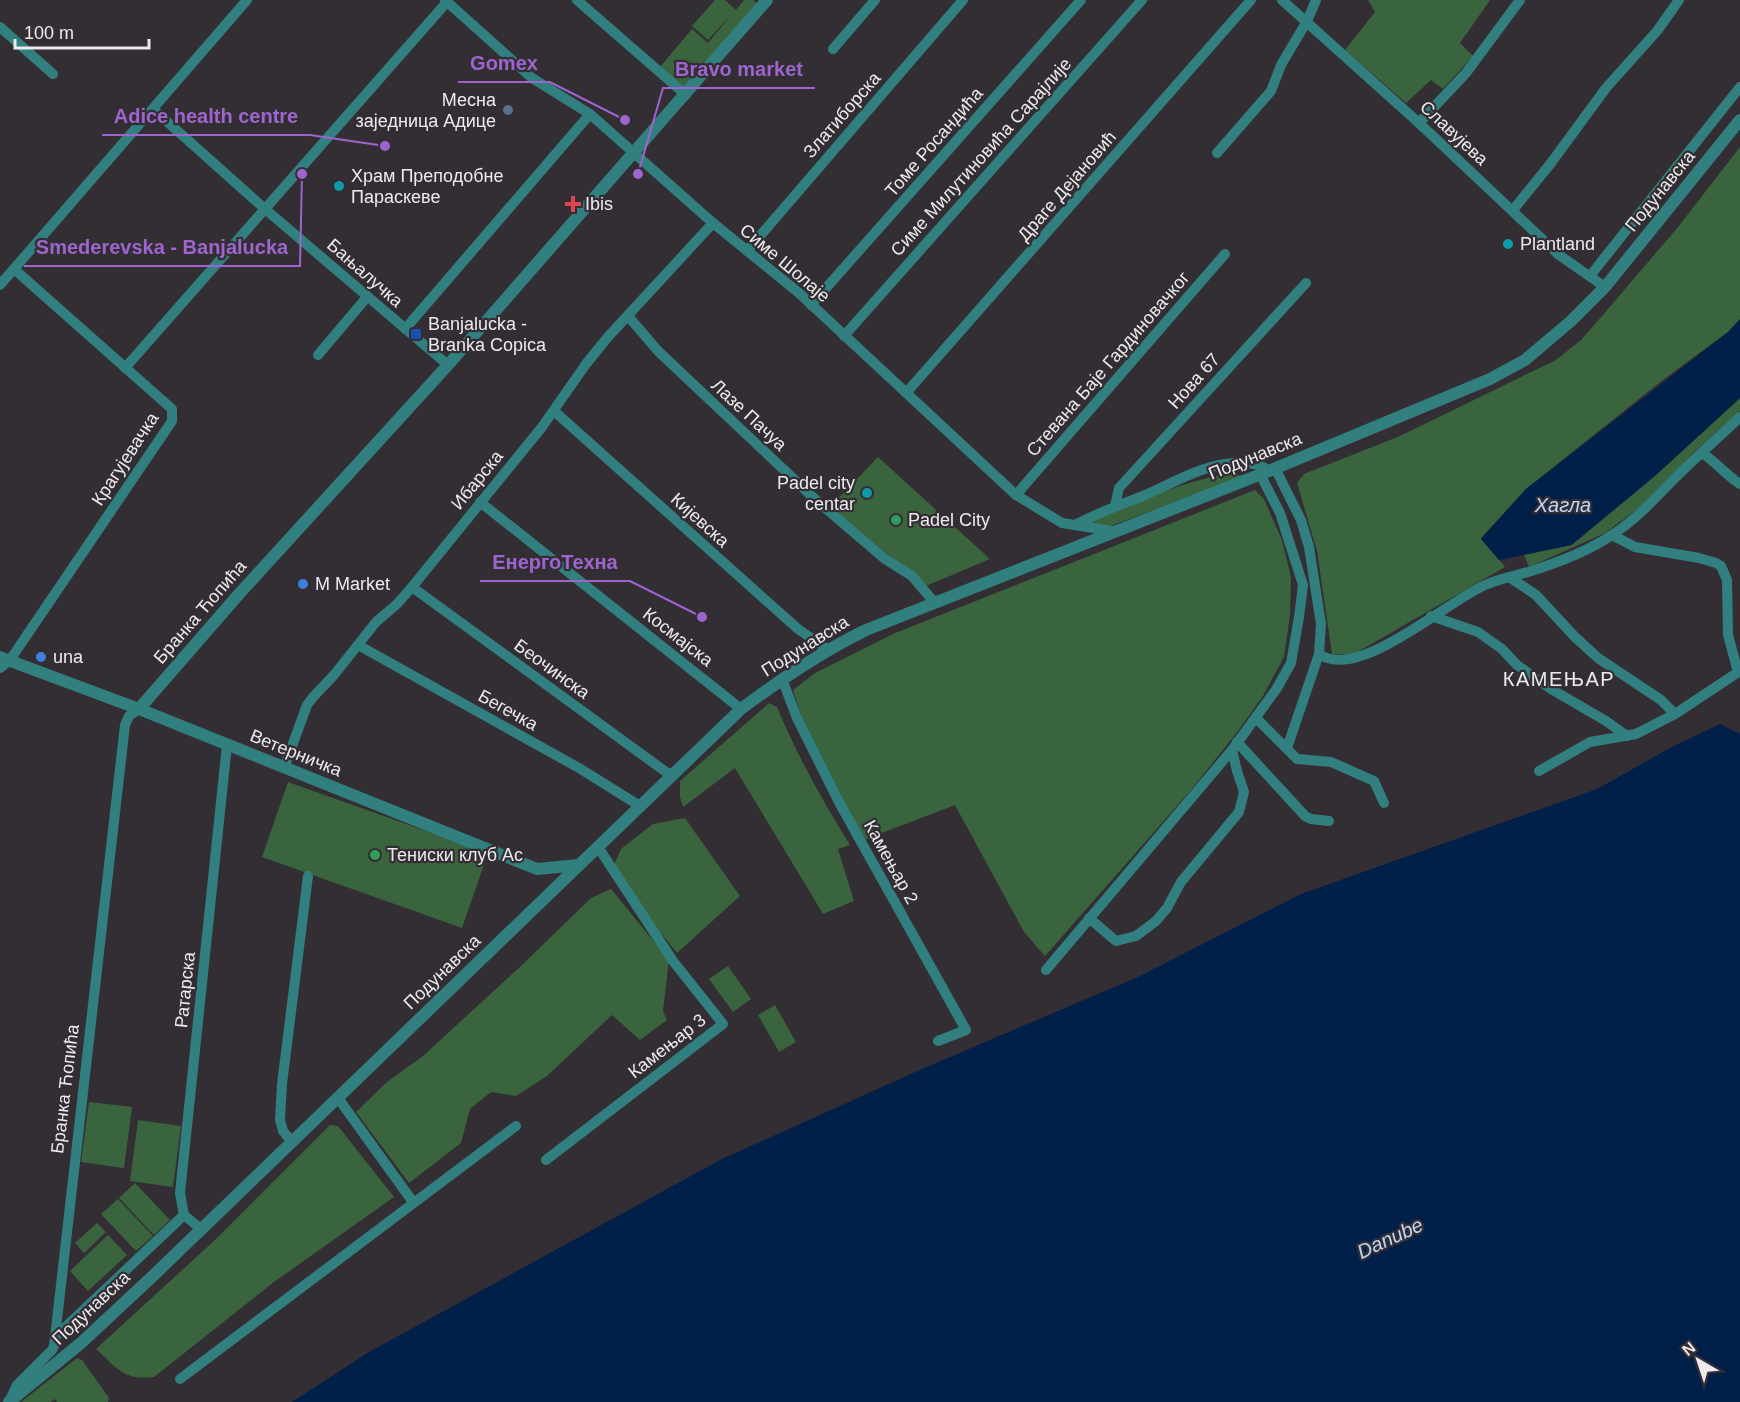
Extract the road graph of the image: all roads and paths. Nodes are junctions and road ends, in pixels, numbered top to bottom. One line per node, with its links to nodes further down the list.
1 (247, 0): 20 (street)
2 (577, 0): 19 (street)
3 (875, 0): 16 (street)
4 (963, 0): 29 (street, Златиборска)
5 (1081, 0): 37 (street, Томе Росандића)
6 (1142, 0): 40 (street, Симе Милутиновића Сарајлије)
7 (1251, 0): 44 (street, Драге Дејановић)
8 (1282, 0): 14 (street, Славујева)
9 (1316, 0): 14 (street)
10 (1520, 0): 23 (street)
11 (1679, 0): 27 (street)
12 (446, 1): 21 (street, Симе Шолаје); 26 (street)
13 (763, 2): 19 (street, Бранка Ћопића)
14 (1307, 21): 23 (street, Славујева); 24 (street)
15 (0, 27): 17 (street)
16 (833, 49)
17 (53, 74)
18 (1740, 87): 32 (street)
19 (686, 95): 25 (street, Бранка Ћопића)
20 (153, 109): 26 (street, Бањалучка); 31 (street)
21 (590, 114): 25 (street, Симе Шолаје); 39 (street)
22 (1740, 120): 35 (street, Подунавска)
23 (1419, 123): 27 (street, Славујева)
24 (1217, 153)
25 (634, 154): 28 (street, Симе Шолаје); 42 (street, Бранка Ћопића)
26 (265, 209): 36 (street, Бањалучка); 43 (street)
27 (1513, 210): 32 (street, Славујева)
28 (713, 223): 29 (street, Симе Шолаје); 38 (street, Ибарска)
29 (747, 251): 37 (street, Симе Шолаје)
30 (1225, 254): 50 (street, Стевана Баје Гардиновачког)
31 (14, 269): 34 (street); 43 (street, Крагујевачка)
32 (1590, 276): 35 (street, Славујева)
33 (1306, 283): 52 (street, Нова 67)
34 (0, 285)
35 (1605, 287): 48 (street, Подунавска)
36 (367, 297): 39 (street, Бањалучка); 41 (street)
37 (811, 305): 40 (street, Симе Шолаје)
38 (628, 316): 45 (street, Ибарска); 58 (street, Лазе Пачуа)
39 (405, 329): 42 (street, Бањалучка)
40 (844, 336): 44 (street, Симе Шолаје)
41 (318, 355)
42 (448, 365): 66 (street, Бранка Ћопића)
43 (125, 368): 63 (street, Крагујевачка)
44 (906, 393): 50 (street, Симе Шолаје)
45 (554, 411): 51 (street, Ибарска); 61 (street, Кијевска)
46 (1740, 417): 47 (street)
47 (1702, 453): 49 (street); 55 (street)
48 (1268, 471): 52 (street); 54 (street, Подунавска); 62 (street); 69 (street)
49 (1740, 484)
50 (1016, 495): 53 (street, Симе Шолаје)
51 (480, 502): 57 (street, Ибарска); 67 (street, Космајска)
52 (1115, 506): 53 (street)
53 (1075, 525): 54 (street, Симе Шолаје)
54 (1112, 531): 58 (street, Подунавска)
55 (1612, 535): 56 (street); 64 (street)
56 (1509, 577): 59 (street); 68 (street)
57 (412, 587): 60 (street, Ибарска); 76 (street, Беочинска)
58 (934, 602): 61 (street, Подунавска)
59 (1431, 616): 62 (street); 70 (street)
60 (358, 645): 74 (street, Ибарска); 78 (street, Бегечка)
61 (827, 649): 65 (street, Подунавска)
62 (1319, 654): 73 (street)
63 (3, 662): 66 (street, Ветерничка)
64 (1739, 672): 68 (street)
65 (782, 679): 67 (street, Подунавска); 85 (street, Камењар 2)
66 (139, 709): 71 (street, Ветерничка); 93 (street, Бранка Ћопића)
67 (741, 709): 76 (street, Подунавска)
68 (1675, 714): 70 (street)
69 (1256, 718): 72 (street); 73 (street)
70 (1627, 736): 75 (street)
71 (227, 745): 74 (street, Ветерничка); 91 (street, Ратарска)
72 (1235, 746): 79 (street); 83 (street); 83 (street)
73 (1287, 748): 77 (street)
74 (284, 768): 81 (street, Ветерничка)
75 (1539, 771)
76 (673, 775): 78 (street, Подунавска)
77 (1384, 803)
78 (640, 806): 80 (street, Подунавска)
79 (1329, 821)
80 (598, 847): 81 (street, Подунавска); 89 (street, Камењар 3)
81 (580, 865): 86 (street, Подунавска)
82 (308, 876): 88 (street)
83 (1089, 918): 84 (street)
84 (1046, 970)
85 (938, 1041)
86 (338, 1098): 88 (street, Подунавска); 90 (street)
87 (516, 1126): 90 (street)
88 (291, 1141): 92 (street, Подунавска)
89 (546, 1160)
90 (413, 1202): 94 (street)
91 (184, 1215): 92 (street); 93 (street)
92 (201, 1229): 95 (street, Подунавска)
93 (55, 1337): 95 (street, Бранка Ћопића)
94 (180, 1379)
95 (9, 1402)

